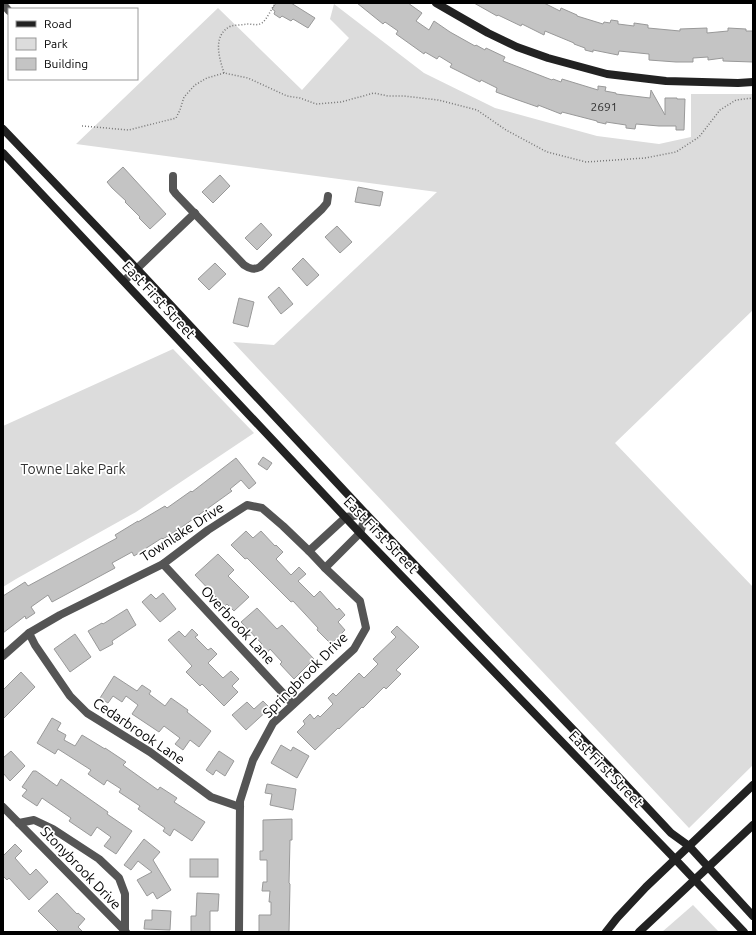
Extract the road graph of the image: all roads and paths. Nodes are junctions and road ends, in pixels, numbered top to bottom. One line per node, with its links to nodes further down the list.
1 (436, 3): 4 (main road)
2 (274, 5): 3 (path)
3 (224, 73): 5 (path); 6 (path)
4 (753, 82)
5 (753, 98)
6 (82, 126)
7 (3, 128): 12 (main road, East First Street)
8 (3, 153): 13 (main road, East First Street)
9 (173, 176): 11 (street)
10 (328, 196): 11 (street)
11 (195, 213): 12 (street)
12 (137, 269): 13 (street); 14 (main road, East First Street)
13 (124, 281): 15 (main road, East First Street)
14 (366, 514): 15 (street); 16 (street); 28 (main road, East First Street)
15 (346, 517): 16 (main road, East First Street); 17 (street)
16 (360, 533): 19 (street); 29 (main road, East First Street)
17 (309, 551): 18 (street, Townlake Drive); 19 (street, Townlake Drive)
18 (163, 564): 20 (street, Townlake Drive); 22 (street, Overbrook Lane)
19 (325, 568): 22 (street, Springbrook Drive)
20 (29, 633): 21 (street, Townlake Drive); 25 (street, Cedarbrook Lane)
21 (3, 656)
22 (293, 704): 25 (street, Springbrook Drive)
23 (753, 785): 28 (main road)
24 (3, 807): 26 (street, Stonybrook Drive)
25 (240, 807): 34 (street, Springbrook Drive)
26 (19, 823): 33 (street, Stonybrook Drive); 33 (street, Stonybrook Drive)
27 (753, 825): 30 (main road)
28 (689, 846): 29 (main road); 30 (main road, East First Street)
29 (675, 859): 31 (main road, East First Street); 35 (main road)
30 (708, 867): 31 (main road); 32 (main road)
31 (695, 880): 36 (main road); 37 (main road, East First Street)
32 (753, 916)
33 (126, 932)
34 (239, 932)
35 (606, 932)
36 (639, 932)
37 (744, 932)

